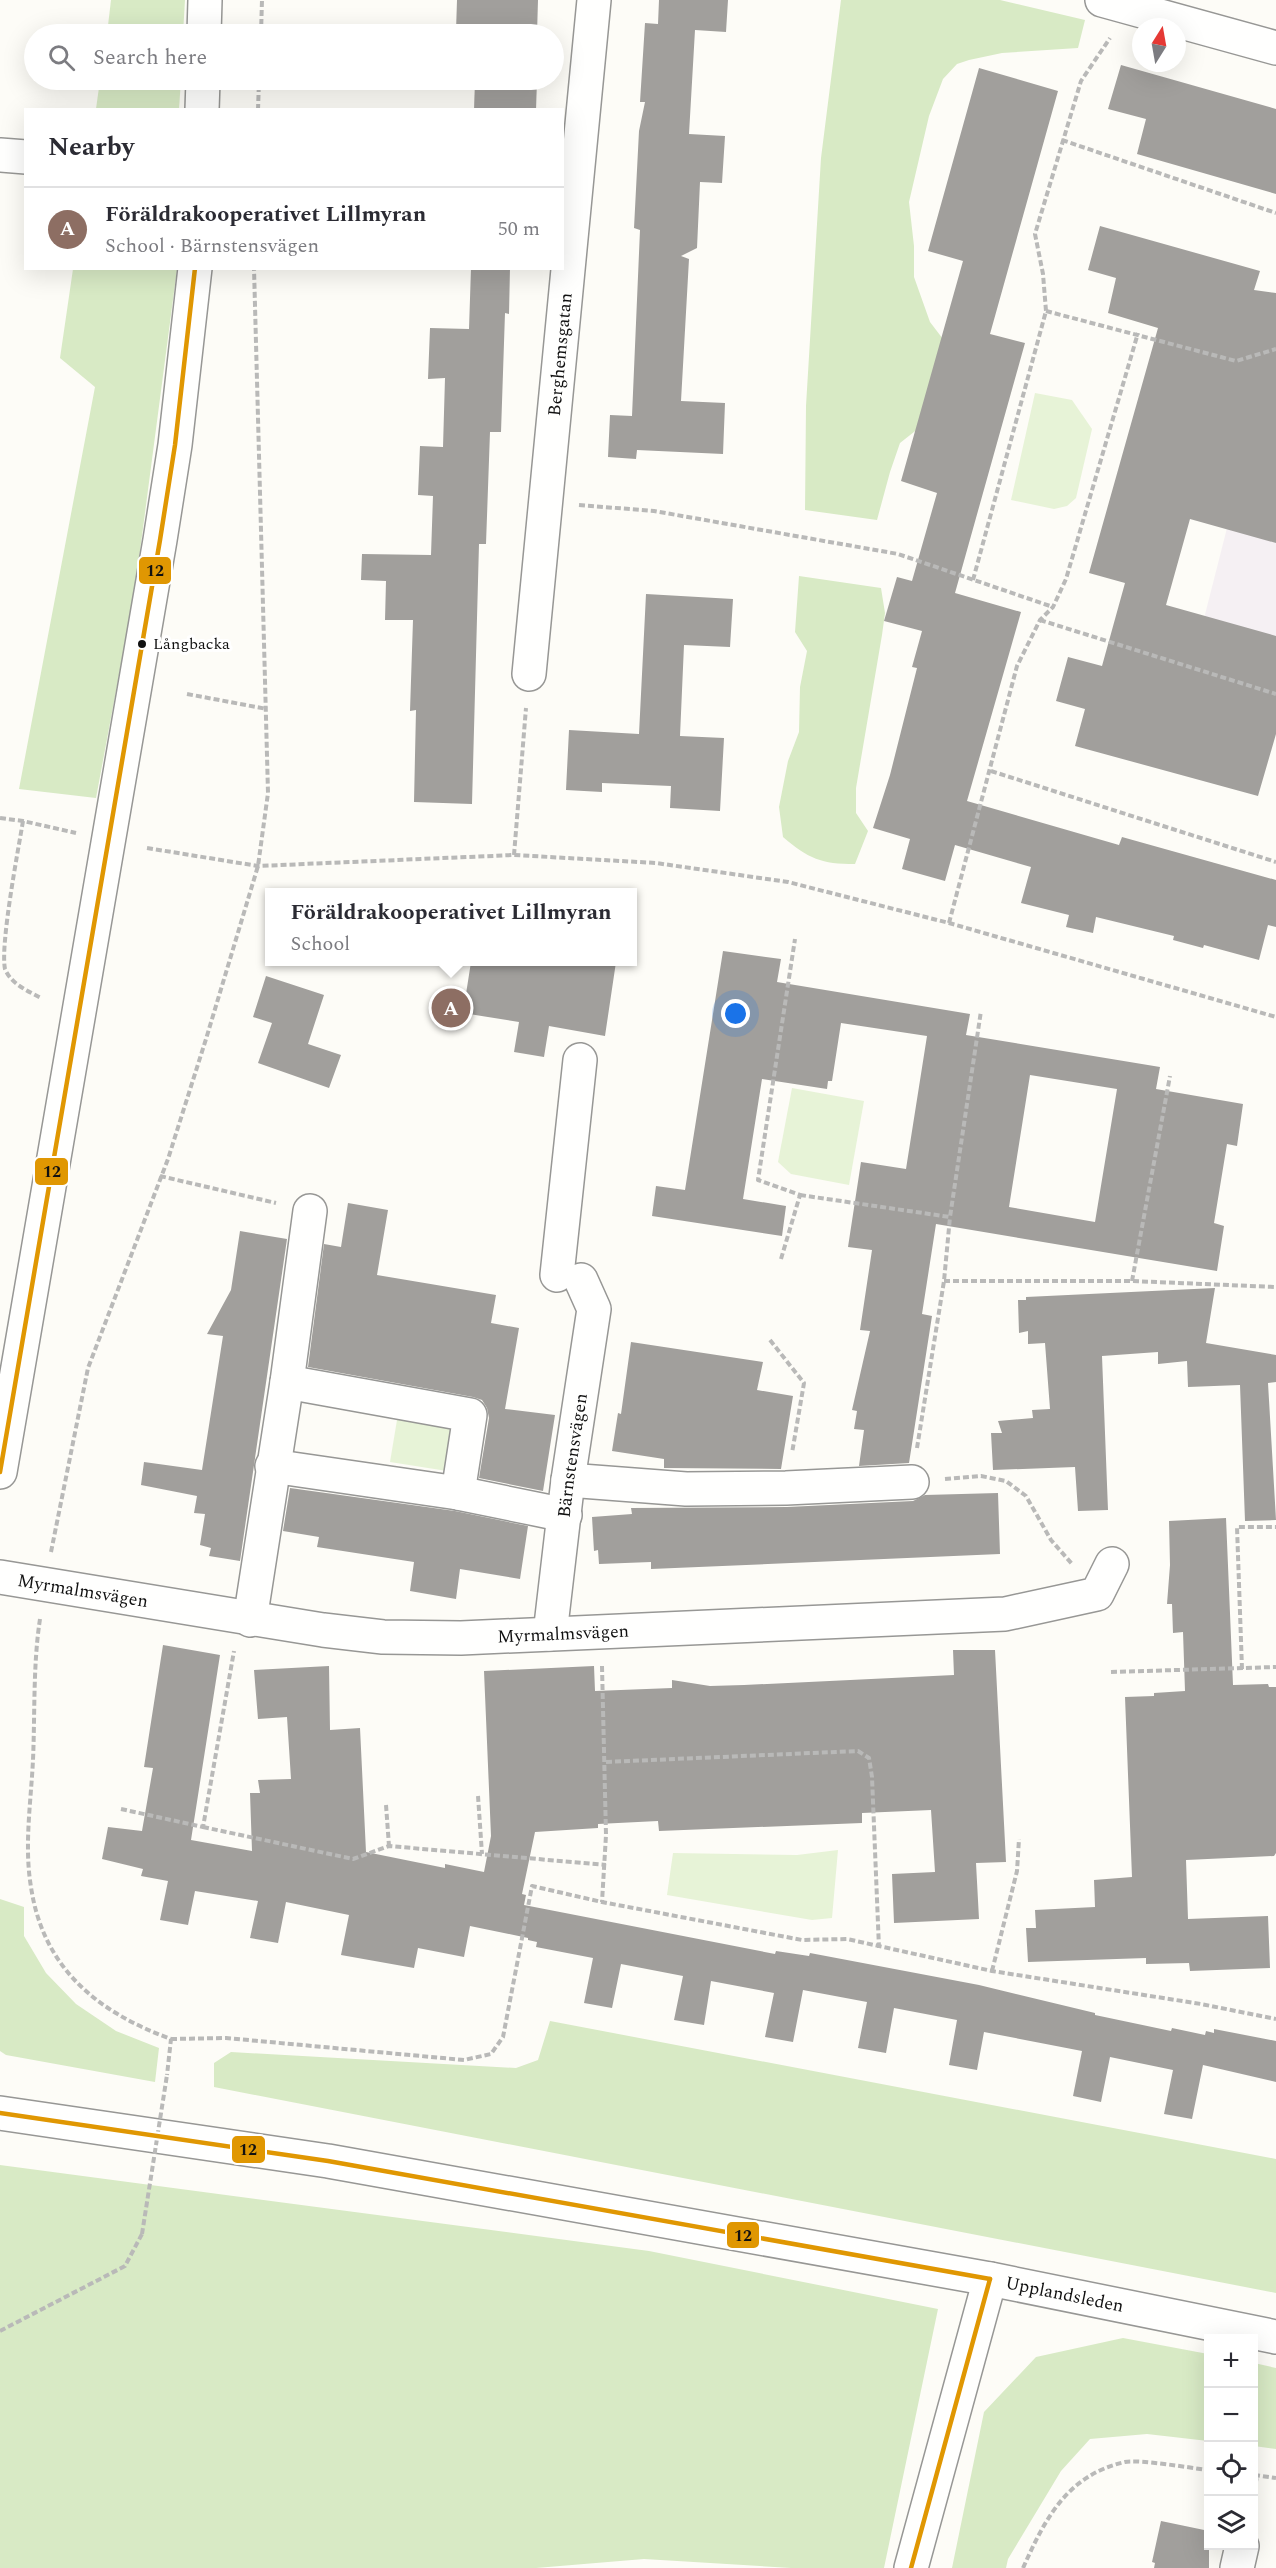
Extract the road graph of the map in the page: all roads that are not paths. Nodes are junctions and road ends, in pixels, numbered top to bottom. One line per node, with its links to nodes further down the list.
1 (205, 0): 4 (street)
2 (594, 0): 11 (street, Berghemsgatan)
3 (1117, 4): 5 (street)
4 (204, 24)
5 (1276, 48)
6 (203, 90): 7 (street)
7 (202, 108)
8 (0, 155): 9 (street)
9 (24, 157)
10 (195, 270): 14 (street)
11 (529, 674)
12 (580, 1060): 18 (street, Bärnstensvägen)
13 (310, 1211): 15 (street)
14 (13, 1313): 17 (street)
15 (287, 1382): 16 (street); 20 (street)
16 (272, 1466): 20 (street); 24 (street)
17 (0, 1472)
18 (568, 1480): 19 (street); 21 (street, Bärnstensvägen)
19 (912, 1482)
20 (458, 1493): 21 (street)
21 (565, 1515): 25 (street, Bärnstensvägen)
22 (1112, 1564): 25 (street, Myrmalmsvägen)
23 (0, 1577): 24 (street, Myrmalmsvägen)
24 (245, 1619): 25 (street, Myrmalmsvägen)
25 (550, 1634)
26 (0, 2113): 27 (street, Upplandsleden)
27 (990, 2279): 28 (street, Upplandsleden); 30 (street)
28 (1276, 2337)
29 (1241, 2550): 31 (street)
30 (911, 2568)
31 (1237, 2568)

